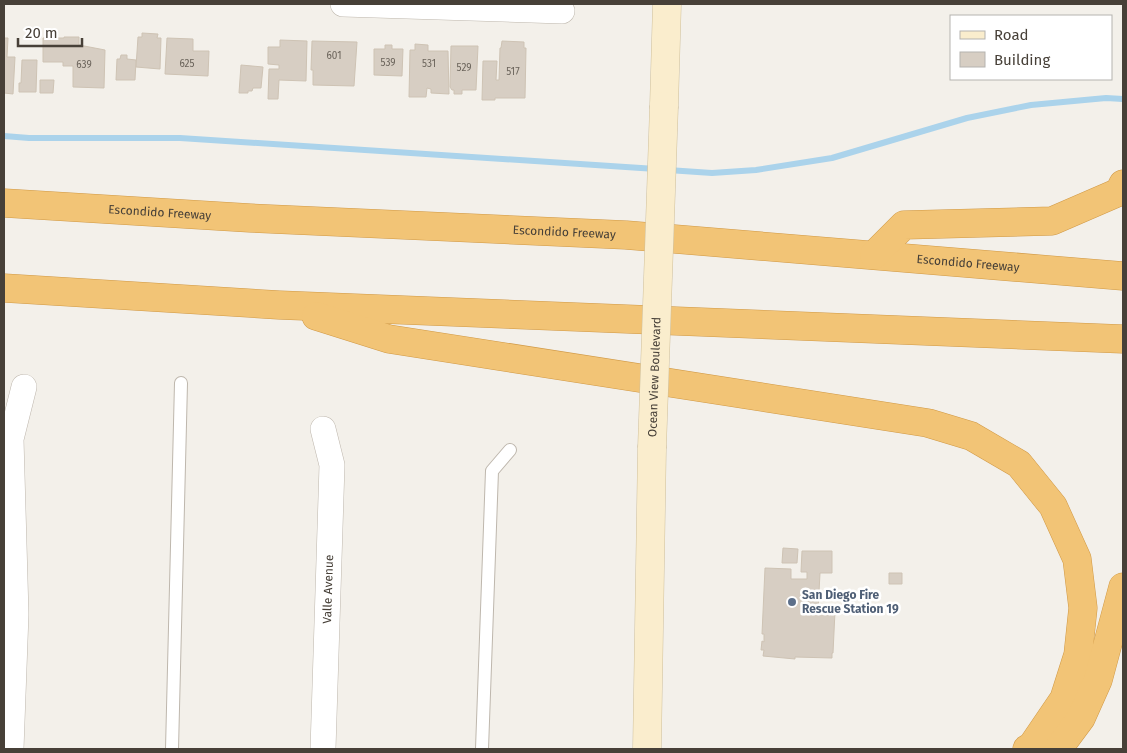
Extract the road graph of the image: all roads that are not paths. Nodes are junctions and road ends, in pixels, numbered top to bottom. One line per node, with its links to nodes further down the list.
1 (343, 4): 3 (street)
2 (667, 4): 20 (main road, Ocean View Boulevard, bridge)
3 (562, 11)
4 (1123, 184): 6 (highway)
5 (4, 202): 6 (highway, Escondido Freeway)
6 (874, 255): 7 (highway, Escondido Freeway)
7 (1123, 276)
8 (4, 288): 9 (highway)
9 (279, 305): 10 (highway); 21 (highway)
10 (1123, 339)
11 (181, 383): 17 (lane)
12 (24, 387): 16 (street)
13 (323, 429): 18 (street, Valle Avenue)
14 (510, 450): 19 (lane)
15 (1123, 587): 22 (highway)
16 (11, 749)
17 (172, 749)
18 (323, 749)
19 (482, 749)
20 (647, 749)
21 (1027, 749)
22 (1058, 749)

